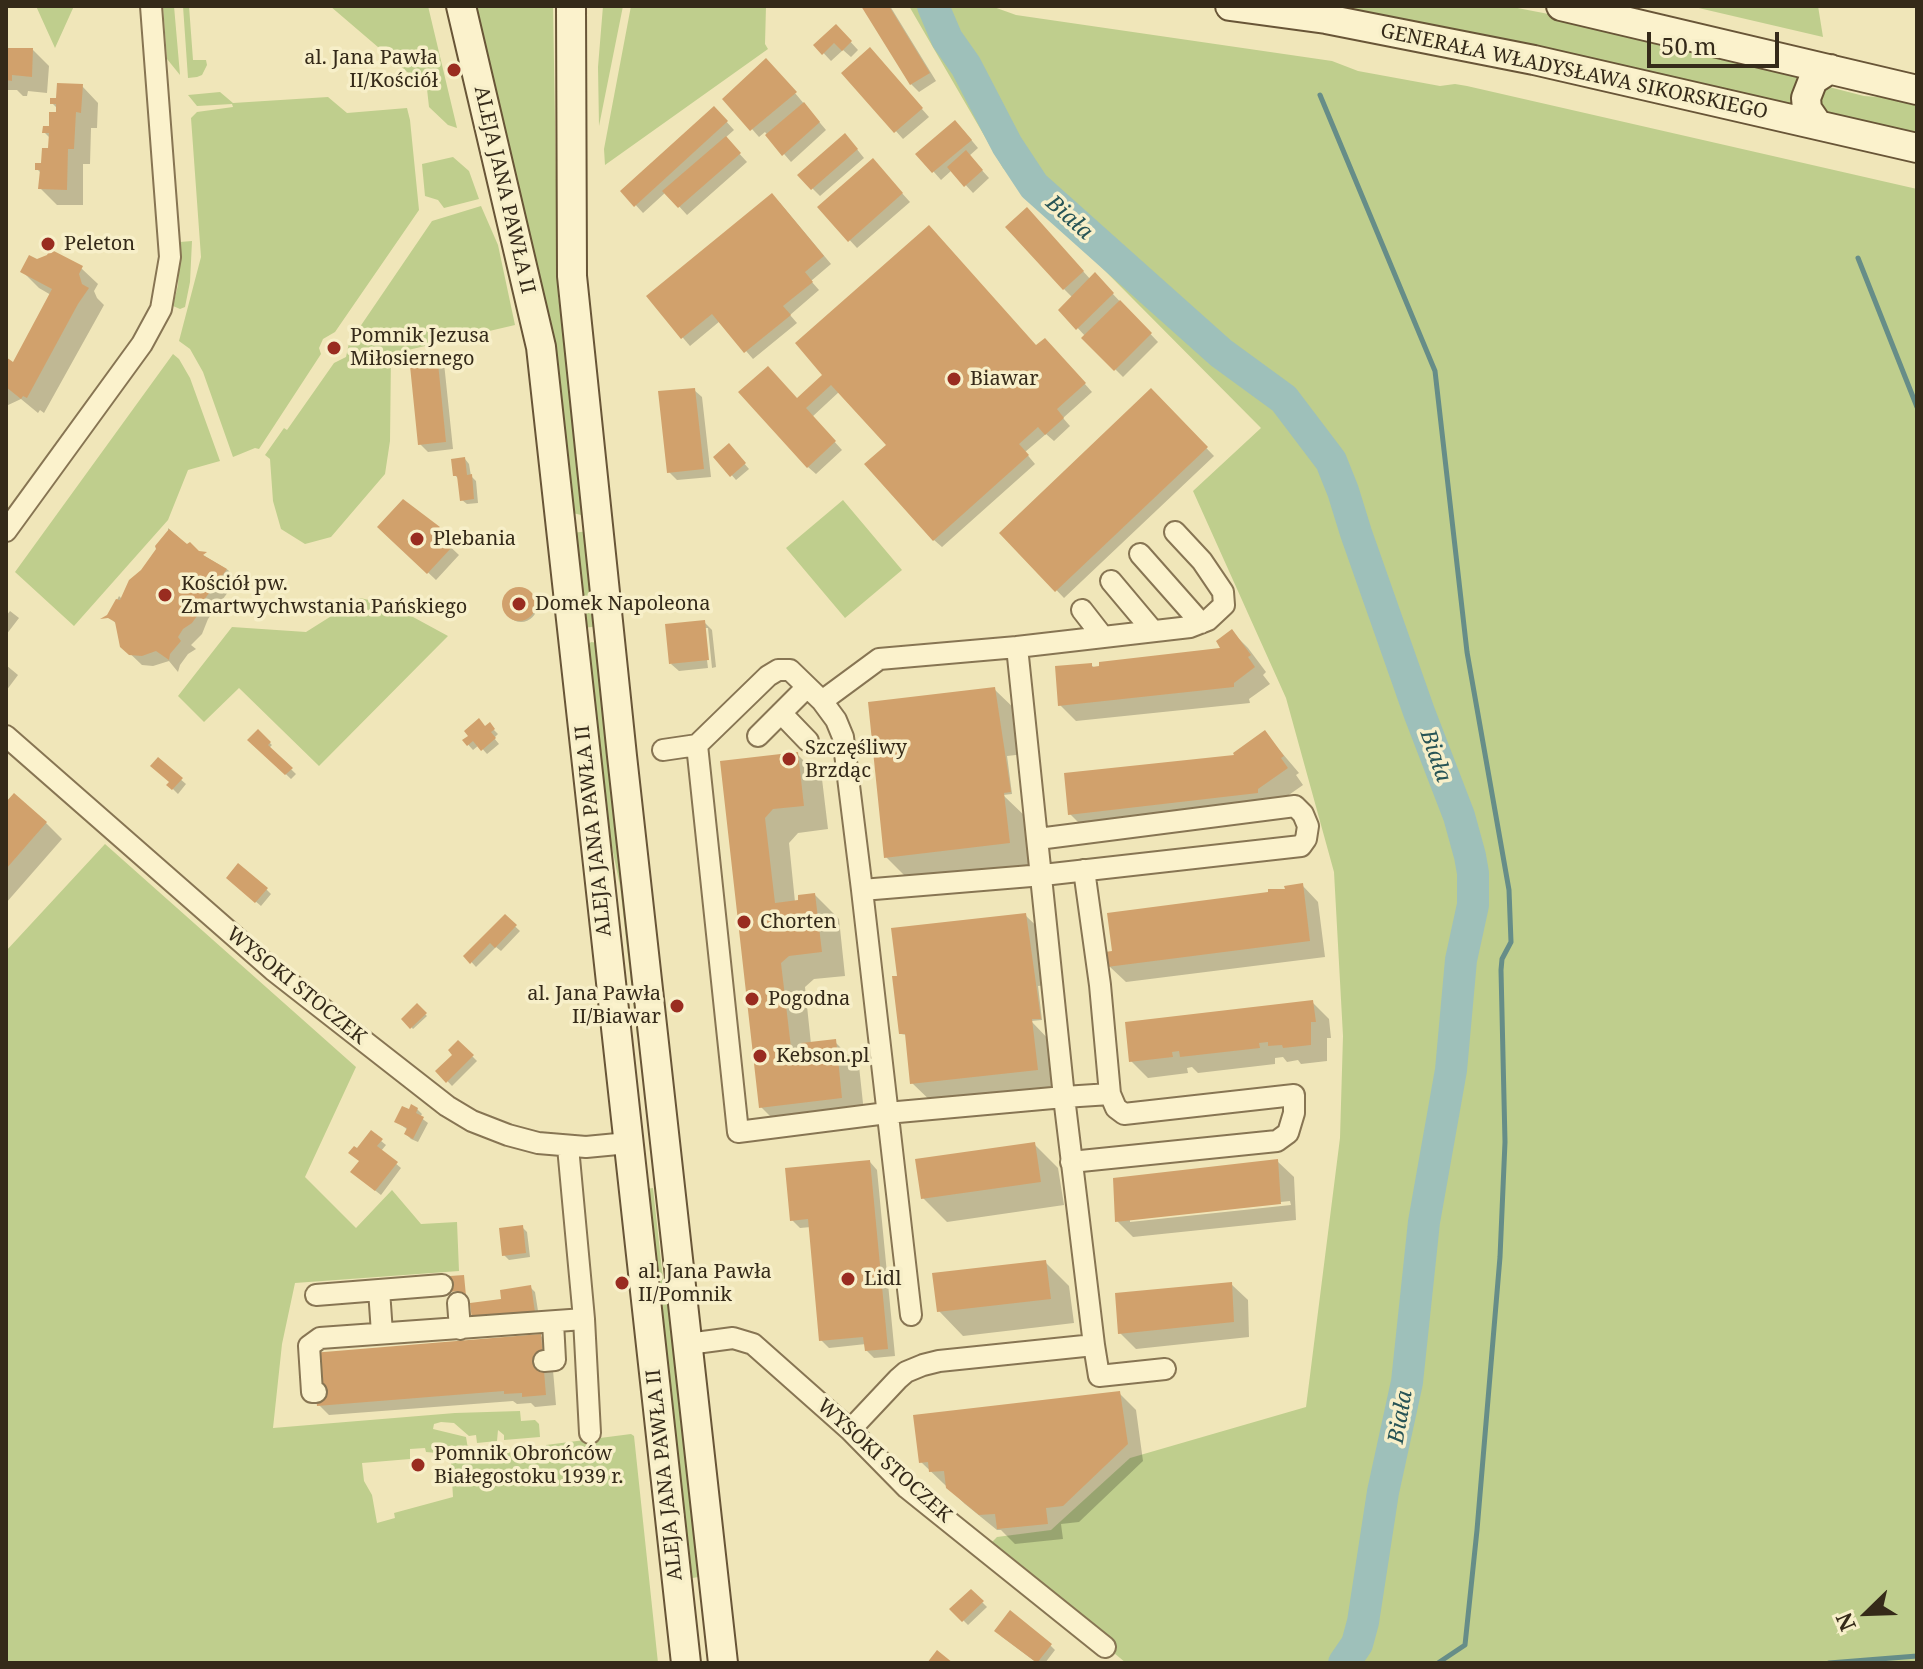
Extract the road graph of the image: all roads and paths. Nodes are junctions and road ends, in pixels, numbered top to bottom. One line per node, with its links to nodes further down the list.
1 (151, 6): 10 (street)
2 (461, 6): 34 (main road, ALEJA JANA PAWŁA II)
3 (571, 6): 33 (main road, ALEJA JANA PAWŁA II)
4 (1230, 6): 8 (main road, GENERAŁA WŁADYSŁAWA SIKORSKIEGO)
5 (1561, 6): 6 (main road)
6 (1830, 69): 7 (main road); 8 (main road)
7 (1917, 90)
8 (1818, 125): 9 (main road, GENERAŁA WŁADYSŁAWA SIKORSKIEGO)
9 (1917, 148)
10 (6, 531)
11 (1175, 532): 15 (street)
12 (1140, 554): 15 (street)
13 (1111, 581): 16 (street)
14 (1082, 610): 17 (street)
15 (1201, 623): 16 (street)
16 (1153, 631): 17 (street)
17 (1103, 637): 18 (street)
18 (1017, 647): 20 (street); 28 (street)
19 (807, 687): 20 (street); 21 (street); 25 (street)
20 (822, 701): 32 (street)
21 (781, 713): 23 (street); 24 (street)
22 (6, 736): 40 (street, WYSOKI STOCZEK)
23 (758, 736)
24 (808, 741)
25 (697, 745): 26 (street); 37 (street)
26 (663, 750)
27 (1213, 817): 28 (street); 29 (street); 29 (street)
28 (1038, 839): 31 (street)
29 (1218, 854): 30 (street)
30 (1084, 870): 31 (street); 35 (street)
31 (1043, 875): 32 (street); 36 (street)
32 (862, 890): 37 (street)
33 (656, 1044): 34 (main road); 38 (main road, ALEJA JANA PAWŁA II)
34 (619, 1048): 39 (main road, ALEJA JANA PAWŁA II)
35 (1110, 1094): 36 (street); 41 (street)
36 (1064, 1097): 37 (street); 41 (street)
37 (887, 1113): 46 (street)
38 (665, 1142): 39 (main road); 51 (main road, ALEJA JANA PAWŁA II)
39 (628, 1143): 40 (street, WYSOKI STOCZEK); 59 (main road, ALEJA JANA PAWŁA II)
40 (568, 1147): 47 (street)
41 (1071, 1162): 52 (street)
42 (442, 1285): 43 (street)
43 (379, 1290): 44 (street); 50 (street)
44 (316, 1295)
45 (458, 1303): 49 (street)
46 (911, 1315)
47 (584, 1319): 48 (street); 57 (street)
48 (553, 1322): 49 (street); 53 (street)
49 (460, 1329): 50 (street)
50 (382, 1333): 55 (street)
51 (688, 1344): 56 (street, WYSOKI STOCZEK); 58 (main road, ALEJA JANA PAWŁA II)
52 (1094, 1345): 54 (street); 56 (street)
53 (544, 1361)
54 (1165, 1369)
55 (316, 1392)
56 (850, 1430): 60 (street, WYSOKI STOCZEK)
57 (590, 1433)
58 (715, 1587): 59 (main road); 62 (main road, ALEJA JANA PAWŁA II)
59 (678, 1592): 61 (main road, ALEJA JANA PAWŁA II)
60 (1105, 1647)
61 (686, 1663)
62 (723, 1663)

